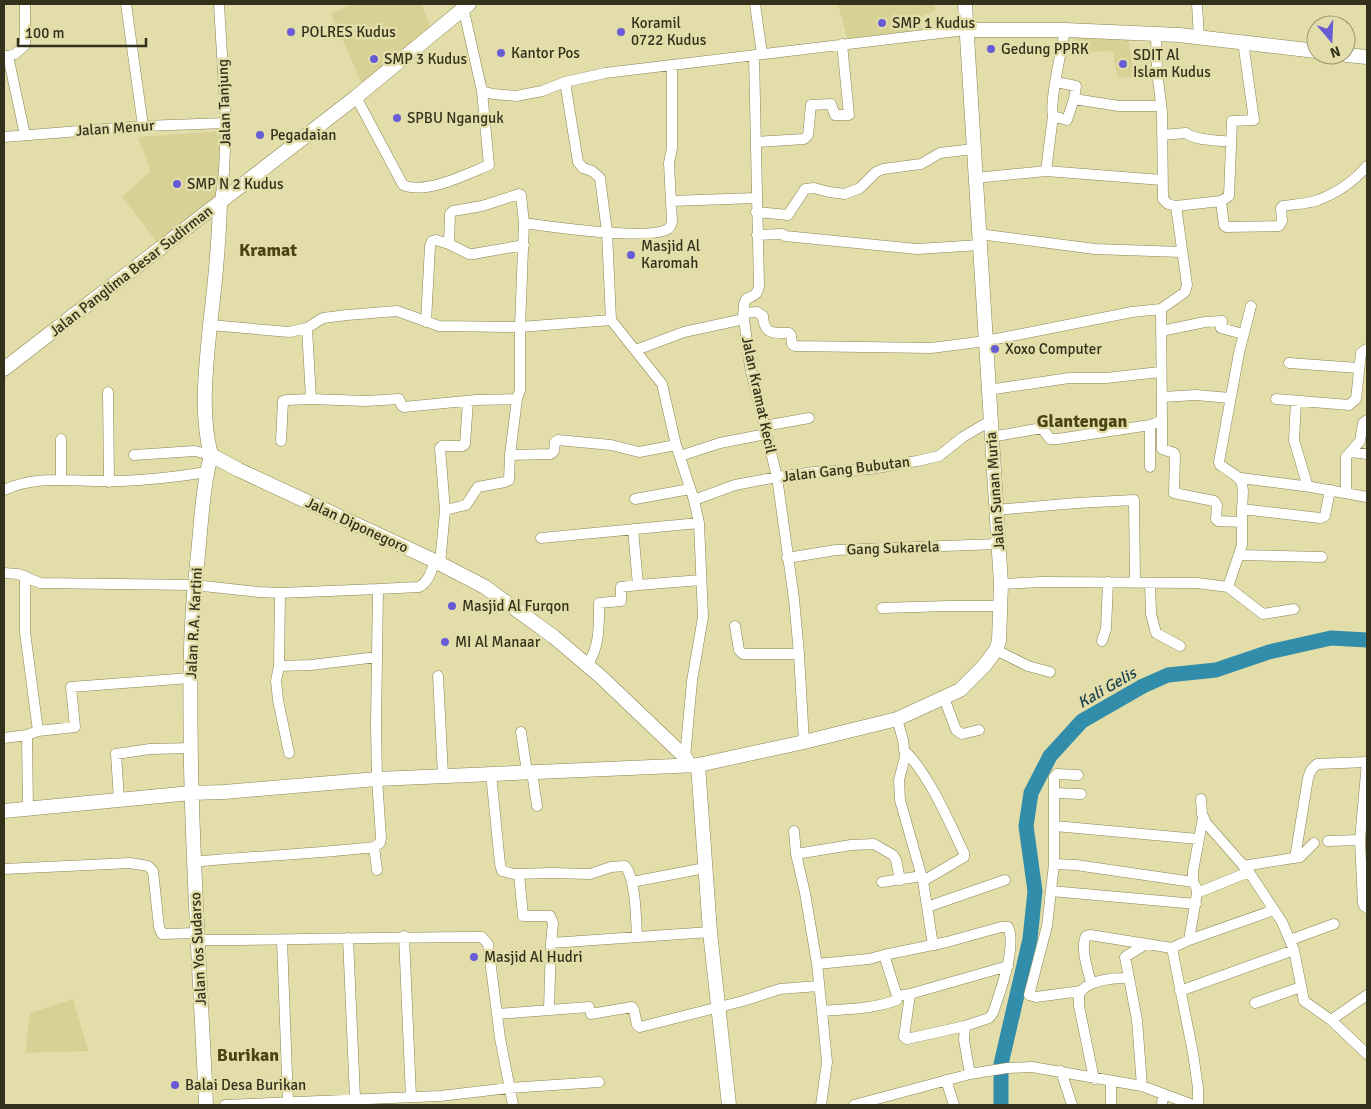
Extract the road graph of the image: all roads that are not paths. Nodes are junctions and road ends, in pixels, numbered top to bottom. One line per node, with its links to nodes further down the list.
1 (25, 4): 16 (street)
2 (126, 4): 26 (street)
3 (219, 4): 25 (street, Jalan Tanjung)
4 (754, 4): 15 (street)
5 (964, 4): 8 (main road, Jalan Sunan Muria)
6 (1197, 4): 11 (street)
7 (466, 5): 20 (street); 21 (main road, Jalan Panglima Besar Sudirman)
8 (966, 30): 9 (main road); 13 (street); 32 (main road, Jalan Sunan Muria)
9 (1065, 30): 10 (main road); 19 (street)
10 (1156, 34): 11 (main road); 23 (street)
11 (1199, 37): 12 (main road)
12 (1243, 42): 14 (main road); 31 (street)
13 (842, 44): 15 (street); 30 (street)
14 (1306, 50)
15 (758, 54): 17 (street); 30 (street)
16 (6, 56): 27 (street)
17 (672, 66): 18 (street); 38 (street)
18 (565, 82): 20 (street); 44 (street)
19 (1056, 82): 22 (street); 24 (street)
20 (482, 91): 21 (street)
21 (356, 96): 40 (main road, Jalan Panglima Besar Sudirman)
22 (1074, 99): 23 (street); 24 (street)
23 (1161, 106): 28 (street)
24 (1053, 116): 34 (street)
25 (226, 123): 26 (street, Jalan Menur); 40 (street, Jalan Tanjung)
26 (143, 126): 27 (street, Jalan Menur)
27 (25, 135): 29 (street, Jalan Menur)
28 (1162, 135): 31 (street); 36 (street)
29 (4, 137)
30 (756, 142): 37 (street)
31 (1231, 142): 39 (street)
32 (973, 149): 35 (main road, Jalan Sunan Muria); 42 (street)
33 (1367, 166): 39 (street)
34 (1046, 171): 35 (street); 36 (street)
35 (975, 178): 46 (main road, Jalan Sunan Muria)
36 (1162, 180): 41 (street)
37 (756, 198): 38 (street); 42 (street)
38 (671, 201): 44 (street)
39 (1221, 201): 41 (street)
40 (220, 202): 55 (main road); 64 (main road, Jalan Panglima Besar Sudirman)
41 (1176, 206): 49 (street)
42 (756, 212): 45 (street)
43 (524, 223): 44 (street); 47 (street); 48 (street)
44 (607, 232): 53 (street)
45 (757, 235): 46 (street); 52 (street)
46 (979, 240): 49 (street); 60 (main road, Jalan Sunan Muria)
47 (449, 244): 48 (street); 54 (street)
48 (524, 245): 56 (street)
49 (1181, 252): 51 (street)
50 (1251, 306): 59 (street)
51 (1161, 309): 58 (street); 60 (street)
52 (744, 316): 60 (street); 62 (street); 81 (street, Jalan Kramat Kecil)
53 (611, 320): 56 (street); 62 (street)
54 (426, 322): 56 (street); 57 (street)
55 (210, 325): 57 (street); 88 (main road)
56 (520, 327): 72 (street)
57 (307, 328): 71 (street)
58 (1160, 331): 59 (street); 66 (street)
59 (1243, 334): 70 (street)
60 (986, 341): 67 (main road, Jalan Sunan Muria)
61 (1367, 348): 65 (street)
62 (636, 350): 85 (street)
63 (1289, 363): 65 (street)
64 (4, 368)
65 (1358, 368): 75 (street)
66 (1160, 372): 67 (street); 69 (street)
67 (988, 390): 78 (main road, Jalan Sunan Muria)
68 (108, 392): 97 (street)
69 (1162, 397): 70 (street); 79 (street)
70 (1230, 398): 95 (street)
71 (310, 399): 74 (street); 84 (street)
72 (517, 399): 74 (street); 89 (street)
73 (1276, 399): 75 (street)
74 (468, 401): 107 (street)
75 (1296, 401): 98 (street)
76 (809, 418): 81 (street)
77 (1367, 420): 86 (street)
78 (990, 421): 82 (main road, Jalan Sunan Muria); 94 (street, Jalan Gang Bubutan)
79 (1162, 421): 80 (street); 109 (street)
80 (1150, 425): 82 (street); 92 (street)
81 (765, 430): 91 (street); 94 (street, Jalan Kramat Kecil)
82 (991, 437): 108 (main road, Jalan Sunan Muria)
83 (60, 439): 96 (street)
84 (281, 441)
85 (676, 445): 89 (street); 91 (street)
86 (1352, 452): 87 (street); 102 (street)
87 (1367, 454)
88 (211, 455): 90 (street); 93 (main road, Jalan R.A. Kartini); 117 (main road, Jalan Diponegoro)
89 (510, 455): 107 (street)
90 (134, 456)
91 (680, 456): 99 (street)
92 (1150, 467)
93 (207, 472): 97 (street); 125 (main road, Jalan R.A. Kartini)
94 (777, 477): 105 (street, Jalan Gang Bubutan); 116 (street, Jalan Kramat Kecil)
95 (1241, 478): 98 (street); 106 (street)
96 (61, 480): 97 (street); 100 (street)
97 (109, 482)
98 (1311, 487): 101 (street)
99 (690, 489): 104 (street); 105 (street)
100 (4, 490)
101 (1330, 490): 102 (street); 106 (street)
102 (1346, 493): 103 (street)
103 (1367, 496)
104 (635, 499)
105 (694, 500): 110 (street)
106 (1242, 509): 109 (street)
107 (445, 510): 117 (street)
108 (996, 510): 113 (main road, Jalan Sunan Muria); 122 (street)
109 (1242, 522): 114 (street)
110 (699, 523): 111 (street); 120 (street)
111 (633, 529): 112 (street); 126 (street)
112 (541, 538)
113 (998, 544): 116 (street, Gang Sukarela); 124 (main road, Jalan Sunan Muria)
114 (1239, 555): 115 (street); 127 (street)
115 (1322, 557)
116 (787, 558): 137 (street, Jalan Kramat Kecil)
117 (438, 563): 128 (street); 139 (main road, Jalan Diponegoro)
118 (4, 573): 119 (street)
119 (25, 576): 125 (street); 147 (street)
120 (701, 580): 126 (street); 156 (street)
121 (1108, 582): 122 (street); 124 (street); 134 (street)
122 (1136, 582): 123 (street)
123 (1150, 582): 127 (street); 135 (street)
124 (1001, 584): 130 (main road, Jalan Sunan Muria)
125 (194, 585): 129 (street); 143 (main road, Jalan R.A. Kartini)
126 (638, 585): 139 (street)
127 (1228, 587): 132 (street)
128 (378, 589): 129 (street); 138 (street)
129 (280, 592): 140 (street)
130 (1001, 606): 131 (street); 136 (main road, Jalan Sunan Muria)
131 (882, 608)
132 (1294, 609)
133 (735, 626): 137 (street)
134 (1102, 641)
135 (1180, 646)
136 (996, 650): 141 (street); 144 (main road, Jalan Sunan Muria)
137 (799, 654): 151 (street, Jalan Kramat Kecil)
138 (377, 657): 140 (street); 161 (street)
139 (587, 665): 156 (main road, Jalan Diponegoro)
140 (279, 666): 154 (street)
141 (1050, 672)
142 (438, 676): 159 (street)
143 (190, 678): 147 (street); 152 (main road, Jalan R.A. Kartini)
144 (944, 698): 145 (main road, Jalan Sunan Muria); 146 (street)
145 (897, 720): 151 (main road, Jalan Sunan Muria); 153 (street)
146 (979, 730)
147 (38, 731): 149 (street)
148 (522, 732): 157 (street)
149 (27, 735): 150 (street); 168 (street)
150 (4, 738)
151 (804, 742): 156 (main road, Jalan Sunan Muria)
152 (190, 748): 162 (main road, Jalan R.A. Kartini); 166 (street)
153 (904, 750): 187 (street); 187 (street)
154 (289, 753)
155 (1367, 762): 174 (street); 179 (street)
156 (691, 763): 157 (main road, Jalan Sunan Muria); 182 (main road)
157 (530, 772): 158 (main road, Jalan Sunan Muria); 167 (street)
158 (491, 774): 159 (main road, Jalan Sunan Muria); 186 (street)
159 (443, 775): 161 (main road, Jalan Sunan Muria)
160 (1078, 775): 163 (street)
161 (377, 779): 162 (main road, Jalan Sunan Muria); 177 (street)
162 (191, 793): 166 (main road, Jalan Sunan Muria); 180 (main road, Jalan Yos Sudarso)
163 (1054, 793): 164 (street); 171 (street)
164 (1081, 794)
165 (1201, 799): 170 (street)
166 (119, 800): 168 (main road, Jalan Sunan Muria)
167 (537, 806)
168 (28, 808): 169 (main road, Jalan Sunan Muria)
169 (4, 811)
170 (1203, 818): 173 (street); 184 (street)
171 (1055, 826): 173 (street); 181 (street)
172 (794, 831): 178 (street)
173 (1198, 839): 192 (street)
174 (1360, 840): 175 (street); 196 (street)
175 (1328, 841)
176 (1314, 843): 179 (street)
177 (374, 847): 180 (street); 185 (street)
178 (796, 854): 188 (street); 212 (street)
179 (1295, 858): 184 (street)
180 (194, 862): 201 (main road, Jalan Yos Sudarso)
181 (1054, 864): 192 (street); 193 (street)
182 (705, 868): 190 (street); 199 (main road)
183 (4, 869): 201 (street)
184 (1246, 869): 194 (street); 197 (street)
185 (377, 870)
186 (518, 874): 190 (street); 206 (street)
187 (922, 878): 188 (street); 195 (street)
188 (900, 880): 191 (street)
189 (1005, 880): 195 (street)
190 (632, 882): 202 (street)
191 (882, 882)
192 (1193, 882): 194 (street)
193 (1051, 891): 194 (street); 218 (street)
194 (1196, 899): 205 (street)
195 (927, 907): 208 (street)
196 (1367, 908)
197 (1274, 910): 205 (street); 209 (street)
198 (1334, 924): 209 (street)
199 (710, 932): 202 (street); 224 (main road)
200 (404, 936): 203 (street); 227 (street); 240 (street)
201 (197, 937): 204 (street); 244 (main road, Jalan Yos Sudarso)
202 (637, 937): 206 (street)
203 (348, 938): 204 (street); 241 (street)
204 (282, 940): 243 (street)
205 (1189, 940): 210 (street)
206 (551, 943): 225 (street)
207 (1146, 944): 210 (street); 214 (street); 215 (street)
208 (935, 945): 211 (street); 213 (street)
209 (1292, 945): 217 (street); 219 (street)
210 (1172, 948): 219 (street)
211 (884, 955): 212 (street); 222 (street)
212 (817, 964): 216 (street)
213 (1008, 966): 220 (street); 229 (street)
214 (1129, 978): 215 (street); 237 (street)
215 (1091, 984): 218 (street)
216 (818, 986): 224 (street); 226 (street)
217 (1301, 987): 223 (street); 228 (street)
218 (1081, 991): 233 (street)
219 (1180, 991): 255 (street)
220 (910, 994): 222 (street); 229 (street)
221 (1367, 995): 228 (street)
222 (897, 996): 226 (street)
223 (1255, 1004)
224 (719, 1006): 225 (street); 247 (main road)
225 (549, 1009): 227 (street)
226 (822, 1011): 248 (street)
227 (497, 1014): 238 (street)
228 (1331, 1020): 230 (street)
229 (965, 1026): 232 (street)
230 (1367, 1054)
231 (1061, 1071): 232 (street); 233 (street); 251 (street)
232 (970, 1074): 234 (street)
233 (1094, 1079): 236 (street)
234 (946, 1080): 249 (street); 250 (street)
235 (599, 1082): 238 (street)
236 (1111, 1082): 237 (street); 252 (street)
237 (1142, 1086): 239 (street)
238 (509, 1088): 242 (street); 246 (street)
239 (1164, 1094): 253 (street); 254 (street)
240 (410, 1097): 241 (street); 242 (street)
241 (355, 1098): 243 (street)
242 (441, 1100)
243 (288, 1102): 245 (street)
244 (206, 1105)
245 (225, 1105)
246 (512, 1105)
247 (729, 1105)
248 (821, 1105)
249 (854, 1105)
250 (954, 1105)
251 (1072, 1105)
252 (1112, 1105)
253 (1162, 1105)
254 (1193, 1105)
255 (1198, 1105)

